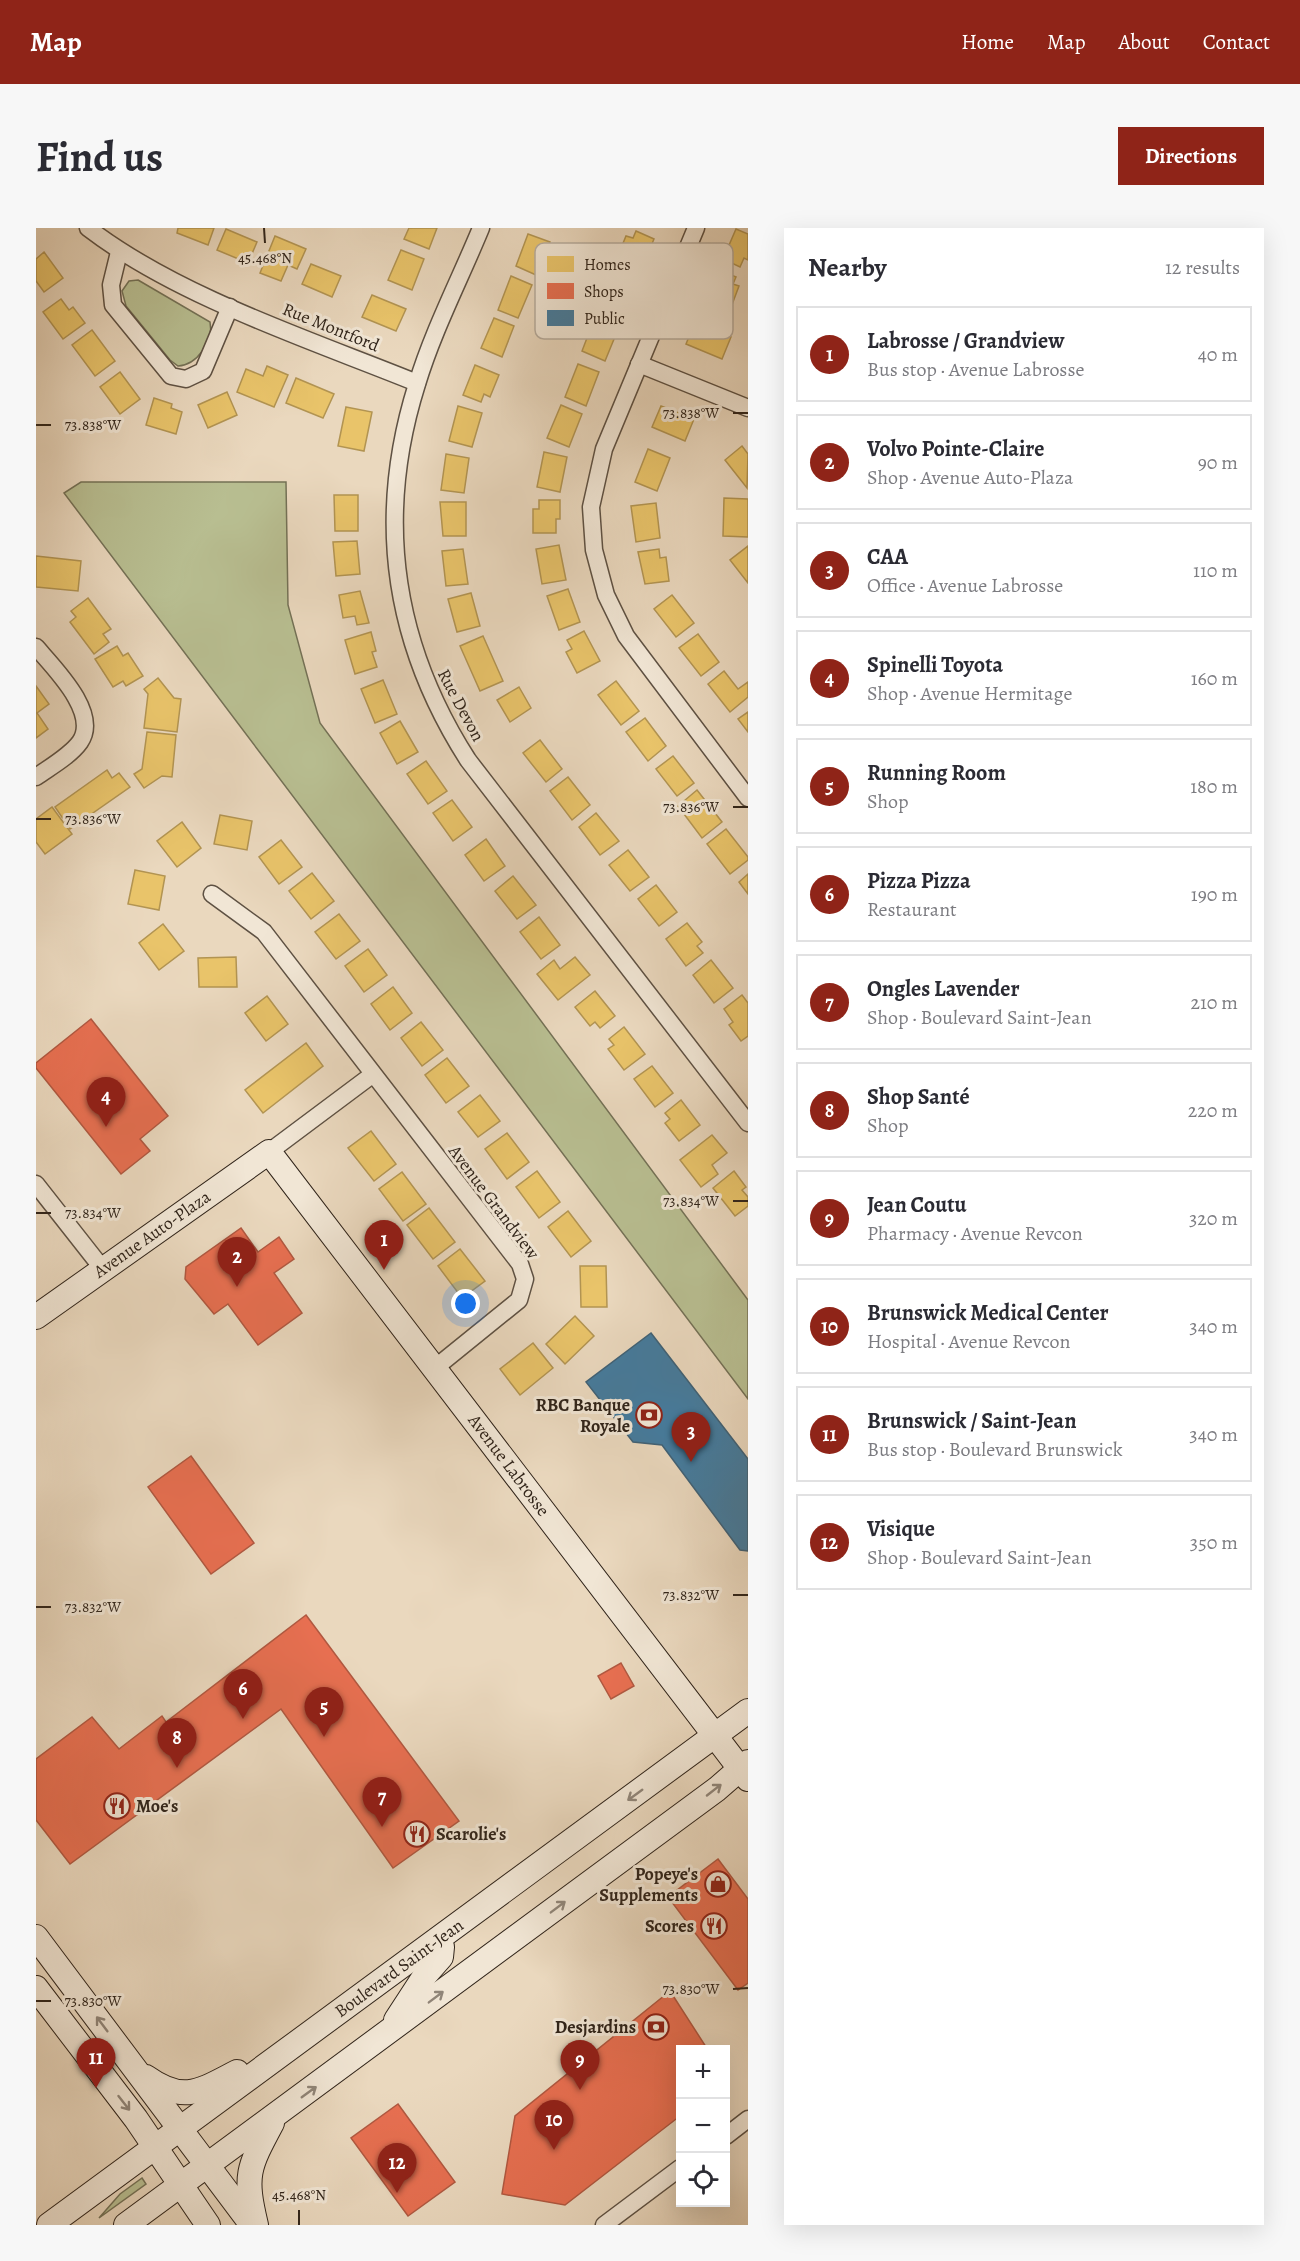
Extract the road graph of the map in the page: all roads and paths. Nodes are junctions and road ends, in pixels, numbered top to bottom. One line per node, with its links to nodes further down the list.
1 (88, 228): 5 (street, Rue Montford)
2 (481, 228): 9 (street, Rue Devon)
3 (696, 228): 4 (street)
4 (690, 243)
5 (119, 252): 6 (street, Rue Montford); 6 (street)
6 (230, 307): 9 (street, Rue Montford)
7 (649, 339): 8 (street)
8 (639, 364): 10 (street); 13 (street)
9 (417, 383): 16 (street, Rue Devon)
10 (748, 408)
11 (36, 647): 12 (street)
12 (36, 777)
13 (748, 798)
14 (212, 894): 15 (street, Avenue Grandview)
15 (372, 1075): 17 (street); 21 (street, Avenue Grandview)
16 (748, 1123)
17 (269, 1152): 19 (main road, Avenue Auto-Plaza); 21 (main road, Avenue Labrosse)
18 (36, 1184): 19 (street)
19 (102, 1268): 20 (main road, Avenue Auto-Plaza)
20 (36, 1317)
21 (435, 1368): 23 (main road, Avenue Labrosse)
22 (748, 1712): 23 (main road, Boulevard Saint-Jean)
23 (716, 1735): 24 (main road, Avenue Labrosse); 26 (main road, Boulevard Saint-Jean, one-way to 26)
24 (746, 1769): 28 (main road, one-way to 24)
25 (36, 1937): 30 (main road, one-way to 25)
26 (438, 1940): 28 (main road); 29 (main road, Boulevard Saint-Jean)
27 (36, 1988): 35 (main road, one-way to 35)
28 (389, 2032): 31 (main road, one-way to 28)
29 (295, 2044): 30 (main road); 33 (main road, Boulevard Saint-Jean)
30 (137, 2070): 33 (main road)
31 (276, 2116): 36 (main road); 42 (main road)
32 (748, 2119): 34 (street)
33 (181, 2129): 35 (main road, Boulevard Saint-Jean); 36 (main road)
34 (730, 2133)
35 (156, 2147): 38 (main road); 39 (main road, Boulevard Saint-Jean)
36 (207, 2165): 38 (main road); 42 (main road)
37 (676, 2173): 43 (street)
38 (182, 2184): 40 (main road); 41 (main road)
39 (49, 2225)
40 (126, 2225)
41 (208, 2225)
42 (254, 2225)
43 (604, 2225)

